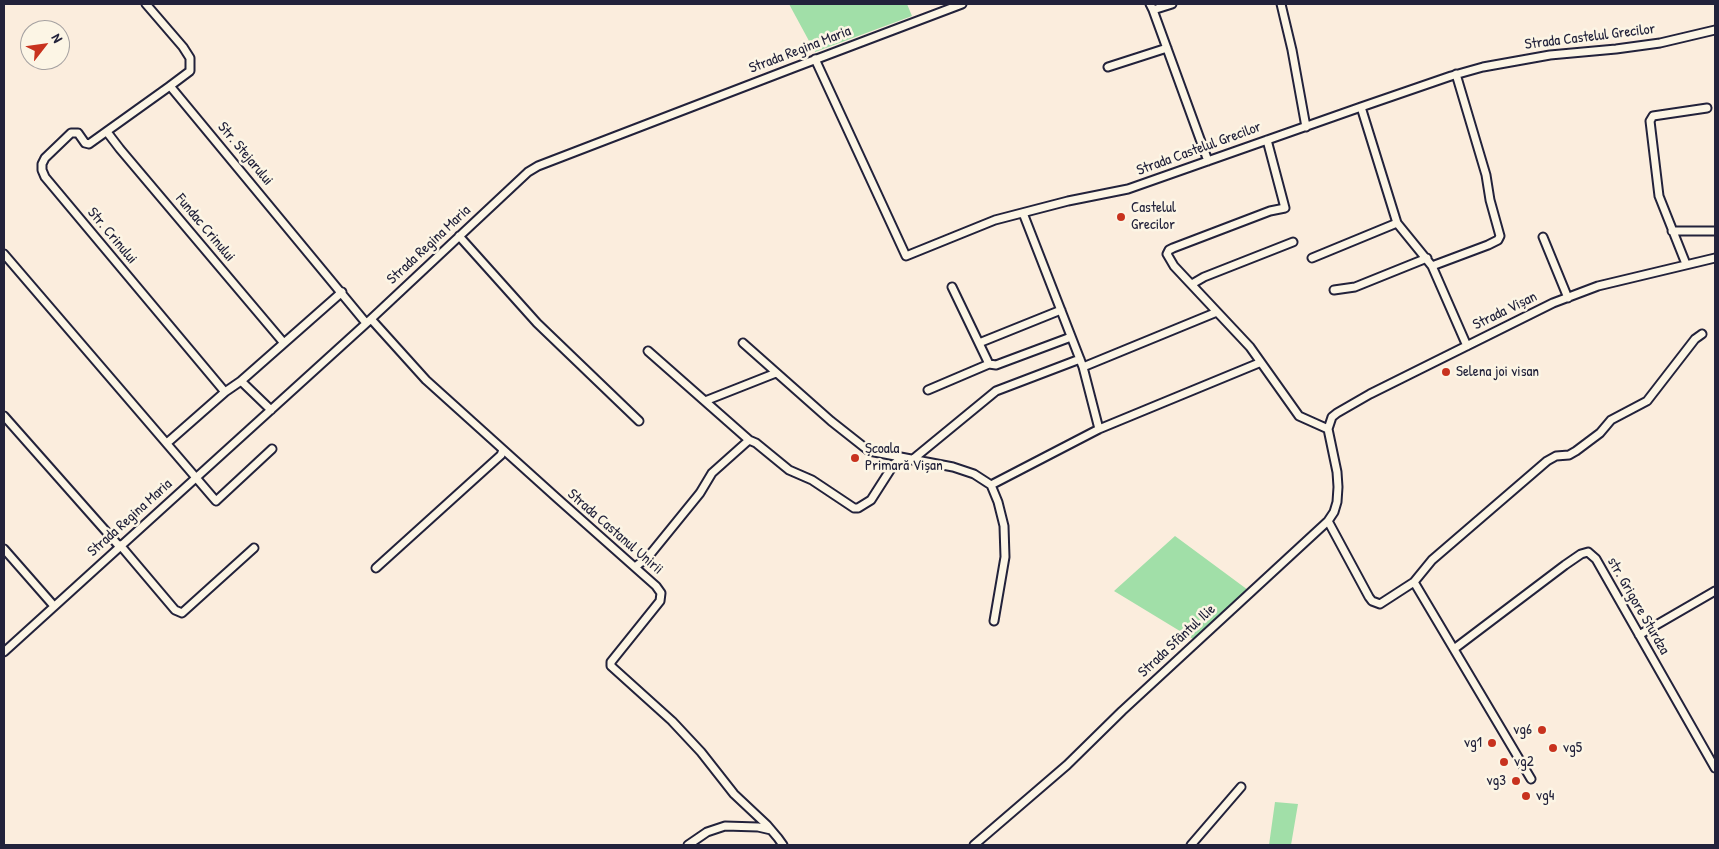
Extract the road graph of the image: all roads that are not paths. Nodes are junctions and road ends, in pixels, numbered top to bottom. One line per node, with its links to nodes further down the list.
1 (146, 4): 11 (street)
2 (962, 4): 8 (street, Strada Regina Maria)
3 (1172, 4): 5 (street)
4 (1281, 4): 14 (street)
5 (1152, 7): 7 (street)
6 (1715, 30): 10 (street, Strada Castelul Grecilor)
7 (1167, 48): 9 (street); 17 (street)
8 (815, 59): 18 (street, Strada Castelul Grecilor); 22 (street, Strada Regina Maria)
9 (1108, 67)
10 (1456, 74): 12 (street, Strada Castelul Grecilor); 30 (street)
11 (170, 86): 15 (street); 34 (street, Str. Stejarului)
12 (1361, 107): 14 (street, Strada Castelul Grecilor); 19 (street)
13 (1706, 108): 21 (street)
14 (1306, 127): 16 (street, Strada Castelul Grecilor)
15 (107, 132): 41 (street, Fundac Crinului); 53 (street, Str. Crinului)
16 (1268, 140): 17 (street, Strada Castelul Grecilor); 31 (street)
17 (1208, 160): 18 (street, Strada Castelul Grecilor)
18 (1023, 213): 36 (street)
19 (1397, 223): 26 (street); 27 (street)
20 (1715, 230): 21 (street)
21 (1672, 231): 29 (street)
22 (459, 236): 38 (street, Strada Regina Maria); 57 (street)
23 (1542, 237): 35 (street)
24 (1293, 242): 31 (street)
25 (4, 254): 61 (street)
26 (1312, 258)
27 (1427, 258): 30 (street); 33 (street)
28 (1715, 258): 29 (street, Strada Vișan)
29 (1686, 264): 35 (street, Strada Vișan)
30 (1432, 266): 44 (street)
31 (1192, 284): 37 (street)
32 (952, 287): 43 (street)
33 (1334, 290)
34 (342, 292): 38 (street, Str. Stejarului); 41 (street)
35 (1568, 298): 44 (street, Strada Vișan)
36 (1061, 310): 40 (street); 43 (street)
37 (1217, 312): 47 (street); 49 (street)
38 (369, 321): 55 (street, Strada Regina Maria); 63 (street, Strada Castanul Unirii)
39 (1702, 334): 74 (street)
40 (1071, 336): 46 (street); 48 (street)
41 (283, 342): 51 (street)
42 (743, 343): 50 (street)
43 (979, 343): 48 (street)
44 (1467, 346): 59 (street, Strada Vișan)
45 (648, 351): 54 (street)
46 (1080, 359): 49 (street); 65 (street)
47 (1259, 362): 58 (street); 59 (street)
48 (989, 364): 52 (street)
49 (1083, 367): 58 (street)
50 (776, 373): 54 (street); 64 (street)
51 (241, 381): 53 (street); 55 (street)
52 (928, 390)
53 (225, 392): 61 (street)
54 (705, 401): 60 (street)
55 (271, 410): 66 (street, Strada Regina Maria)
56 (4, 416): 69 (street)
57 (639, 421)
58 (1099, 429): 67 (street)
59 (1328, 429): 68 (street, Strada Sfântul Ilie)
60 (749, 440): 64 (street); 73 (street)
61 (166, 443): 66 (street)
62 (272, 448): 66 (street)
63 (503, 450): 72 (street); 73 (street, Strada Castanul Unirii)
64 (903, 458): 65 (street)
65 (912, 460): 67 (street)
66 (195, 478): 69 (street, Strada Regina Maria)
67 (991, 485): 77 (street)
68 (1328, 521): 74 (street); 87 (street, Strada Sfântul Ilie)
69 (119, 546): 71 (street); 76 (street, Strada Regina Maria)
70 (4, 548): 76 (street)
71 (254, 548)
72 (376, 568)
73 (635, 568): 84 (street, Strada Castanul Unirii)
74 (1414, 582): 79 (street)
75 (1715, 591): 78 (street)
76 (54, 606): 80 (street, Strada Regina Maria)
77 (994, 621)
78 (1639, 635): 79 (street, str. Grigore Sturdza); 81 (street, str. Grigore Sturdza)
79 (1454, 649): 82 (street)
80 (4, 652)
81 (1715, 768)
82 (1532, 779)
83 (1241, 787): 88 (street)
84 (772, 830): 85 (street); 86 (street, Strada Castanul Unirii)
85 (688, 845)
86 (783, 845)
87 (974, 845)
88 (1191, 845)

